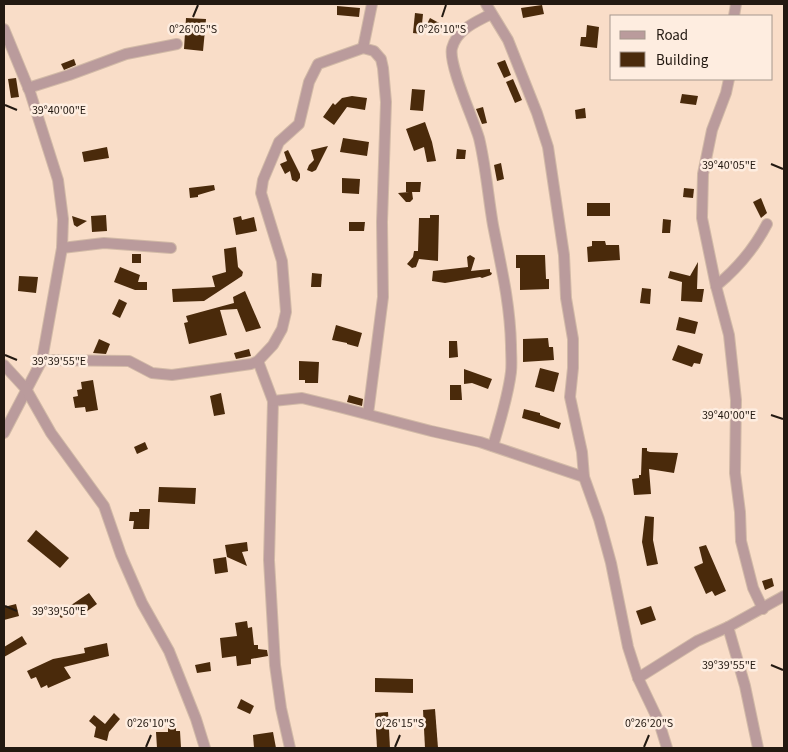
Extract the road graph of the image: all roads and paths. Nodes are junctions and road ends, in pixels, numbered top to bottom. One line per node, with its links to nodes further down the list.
1 (372, 4): 6 (street)
2 (486, 4): 3 (street)
3 (491, 14): 20 (street); 21 (street)
4 (4, 29): 8 (street)
5 (177, 44): 8 (street)
6 (362, 48): 14 (street); 18 (street)
7 (729, 80): 12 (street)
8 (28, 88): 10 (street)
9 (767, 224): 12 (street)
10 (62, 248): 11 (street); 13 (street)
11 (171, 248)
12 (716, 286): 23 (street)
13 (42, 360): 14 (street); 16 (street)
14 (258, 361): 17 (street)
15 (4, 365): 16 (street)
16 (26, 389): 19 (street); 26 (street)
17 (273, 401): 18 (street); 27 (street)
18 (368, 414): 20 (street)
19 (4, 433)
20 (493, 446): 21 (street)
21 (584, 477): 25 (street)
22 (784, 596): 23 (street)
23 (763, 609): 24 (street)
24 (728, 627): 25 (street); 29 (street)
25 (638, 678): 28 (street)
26 (205, 748)
27 (290, 748)
28 (667, 748)
29 (758, 748)

